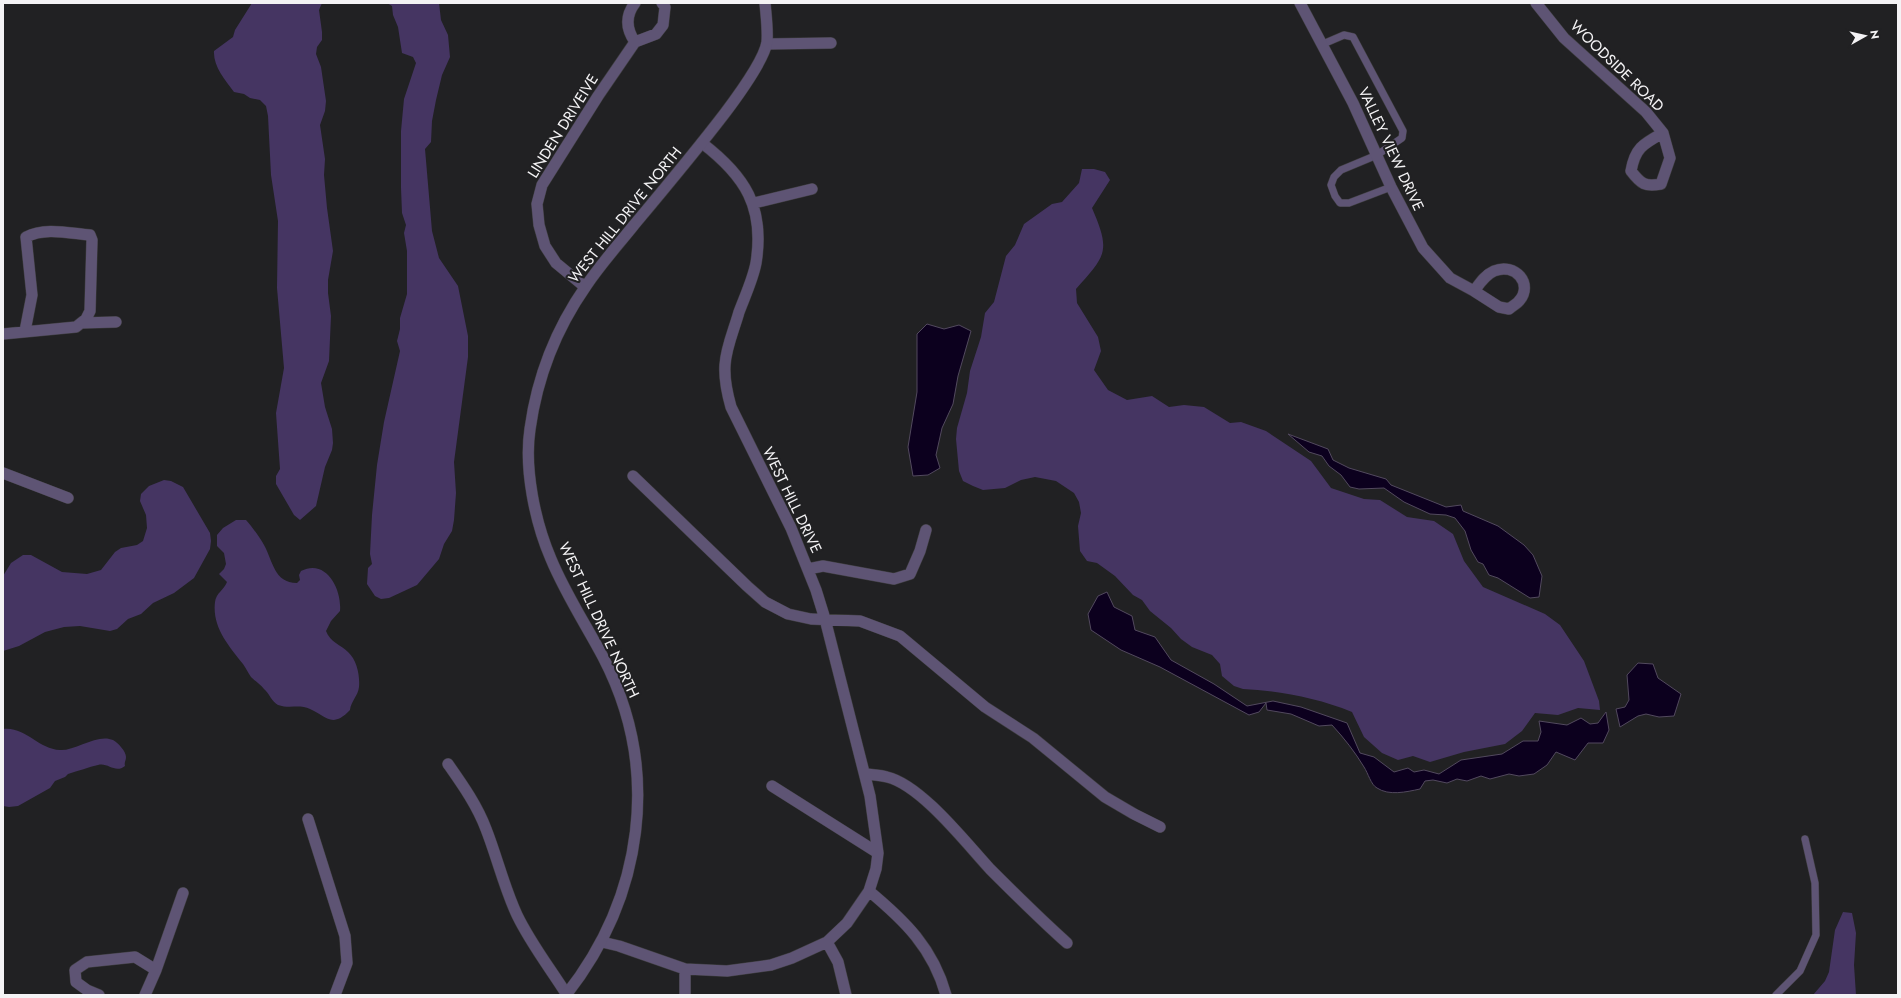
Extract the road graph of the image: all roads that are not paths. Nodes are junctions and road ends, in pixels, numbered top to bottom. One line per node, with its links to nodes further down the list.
1 (635, 3): 6 (street)
2 (662, 3): 6 (street)
3 (765, 3): 8 (street, WEST HILL DRIVE NORTH)
4 (1300, 3): 9 (street, VALLEY VIEW DRIVE)
5 (1536, 3): 10 (street, WOODSIDE ROAD)
6 (635, 42): 16 (street, LINDEN DRIVEIVE)
7 (831, 43): 8 (street)
8 (766, 44): 11 (street, WEST HILL DRIVE NORTH)
9 (1323, 44): 12 (street, VALLEY VIEW DRIVE); 12 (lane)
10 (1663, 133): 10 (street, WOODSIDE ROAD)
11 (702, 143): 15 (street, WEST HILL DRIVE); 16 (street, WEST HILL DRIVE NORTH)
12 (1377, 155): 13 (street, VALLEY VIEW DRIVE); 13 (lane)
13 (1391, 187): 17 (street, VALLEY VIEW DRIVE)
14 (812, 189): 15 (street)
15 (754, 203): 26 (street, WEST HILL DRIVE)
16 (585, 287): 37 (street, WEST HILL DRIVE NORTH)
17 (1474, 291)
18 (116, 322): 19 (street)
19 (81, 323): 20 (street); 20 (street)
20 (25, 330): 21 (street)
21 (3, 334)
22 (3, 473): 24 (street)
23 (633, 476): 27 (street)
24 (68, 498)
25 (926, 530): 26 (street)
26 (808, 569): 27 (street, WEST HILL DRIVE)
27 (825, 619): 29 (street, WEST HILL DRIVE); 32 (street)
28 (448, 764): 45 (street)
29 (866, 774): 34 (street, WEST HILL DRIVE); 39 (street)
30 (772, 786): 34 (street)
31 (308, 819): 44 (street)
32 (1160, 827)
33 (1805, 839): 49 (lane)
34 (878, 853): 35 (street, WEST HILL DRIVE)
35 (869, 891): 38 (street, WEST HILL DRIVE); 48 (street)
36 (183, 893): 41 (street)
37 (602, 942): 40 (street, WEST HILL DRIVE); 45 (street, WEST HILL DRIVE NORTH)
38 (827, 942): 40 (street, WEST HILL DRIVE); 47 (street)
39 (1067, 943)
40 (685, 969): 46 (street)
41 (156, 970): 42 (street); 43 (street)
42 (99, 995)
43 (145, 995)
44 (335, 995)
45 (567, 995)
46 (685, 995)
47 (846, 995)
48 (946, 995)
49 (1776, 995)

